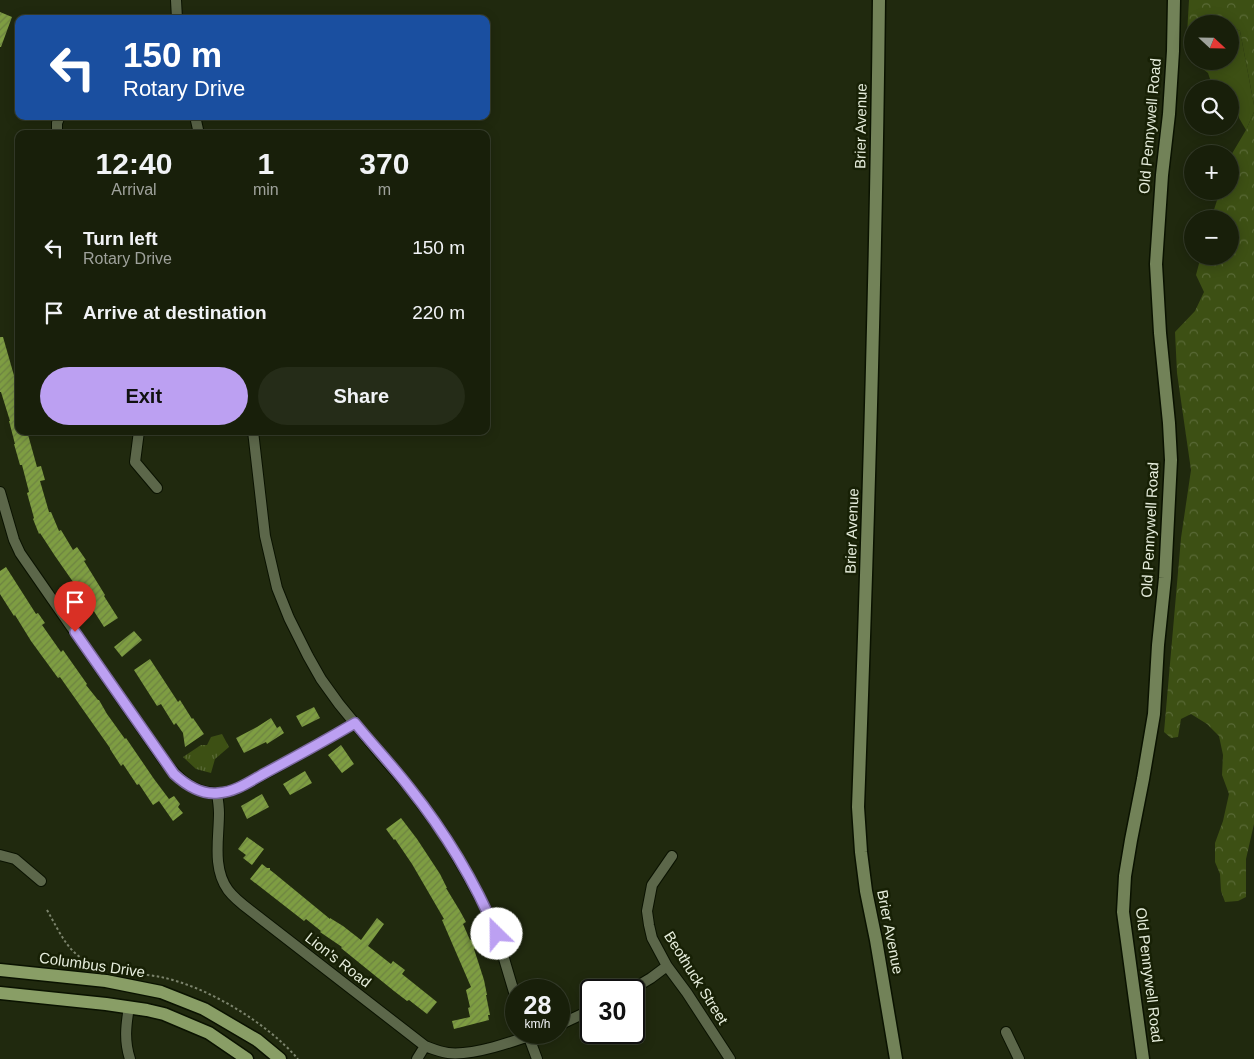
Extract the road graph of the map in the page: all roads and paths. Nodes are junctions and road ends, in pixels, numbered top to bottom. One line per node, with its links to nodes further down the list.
1 (176, 0): 4 (street)
2 (879, 0): 33 (street, Brier Avenue)
3 (1174, 0): 35 (street, Old Pennywell Road)
4 (177, 15)
5 (138, 435): 7 (street)
6 (253, 435): 9 (street)
7 (157, 488)
8 (0, 492): 10 (street)
9 (355, 723): 10 (street); 18 (street)
10 (217, 794): 26 (street, Lion's Road)
11 (0, 854): 13 (street)
12 (672, 856): 15 (street, Beothuck Street)
13 (41, 881)
14 (47, 910): 16 (path)
15 (667, 966): 19 (street); 32 (street, Beothuck Street)
16 (100, 969)
17 (0, 970): 20 (main road, Columbus Drive)
18 (510, 979)
19 (645, 982)
20 (133, 986): 22 (main road); 29 (main road, Columbus Drive)
21 (0, 993): 22 (main road)
22 (129, 1006): 27 (street); 28 (main road)
23 (1006, 1032): 34 (street)
24 (506, 1044): 26 (street, Lion's Road)
25 (532, 1044): 31 (street)
26 (425, 1046): 30 (street)
27 (130, 1059)
28 (247, 1059)
29 (280, 1059)
30 (417, 1059)
31 (537, 1059)
32 (730, 1059)
33 (896, 1059)
34 (1019, 1059)
35 (1143, 1059)

